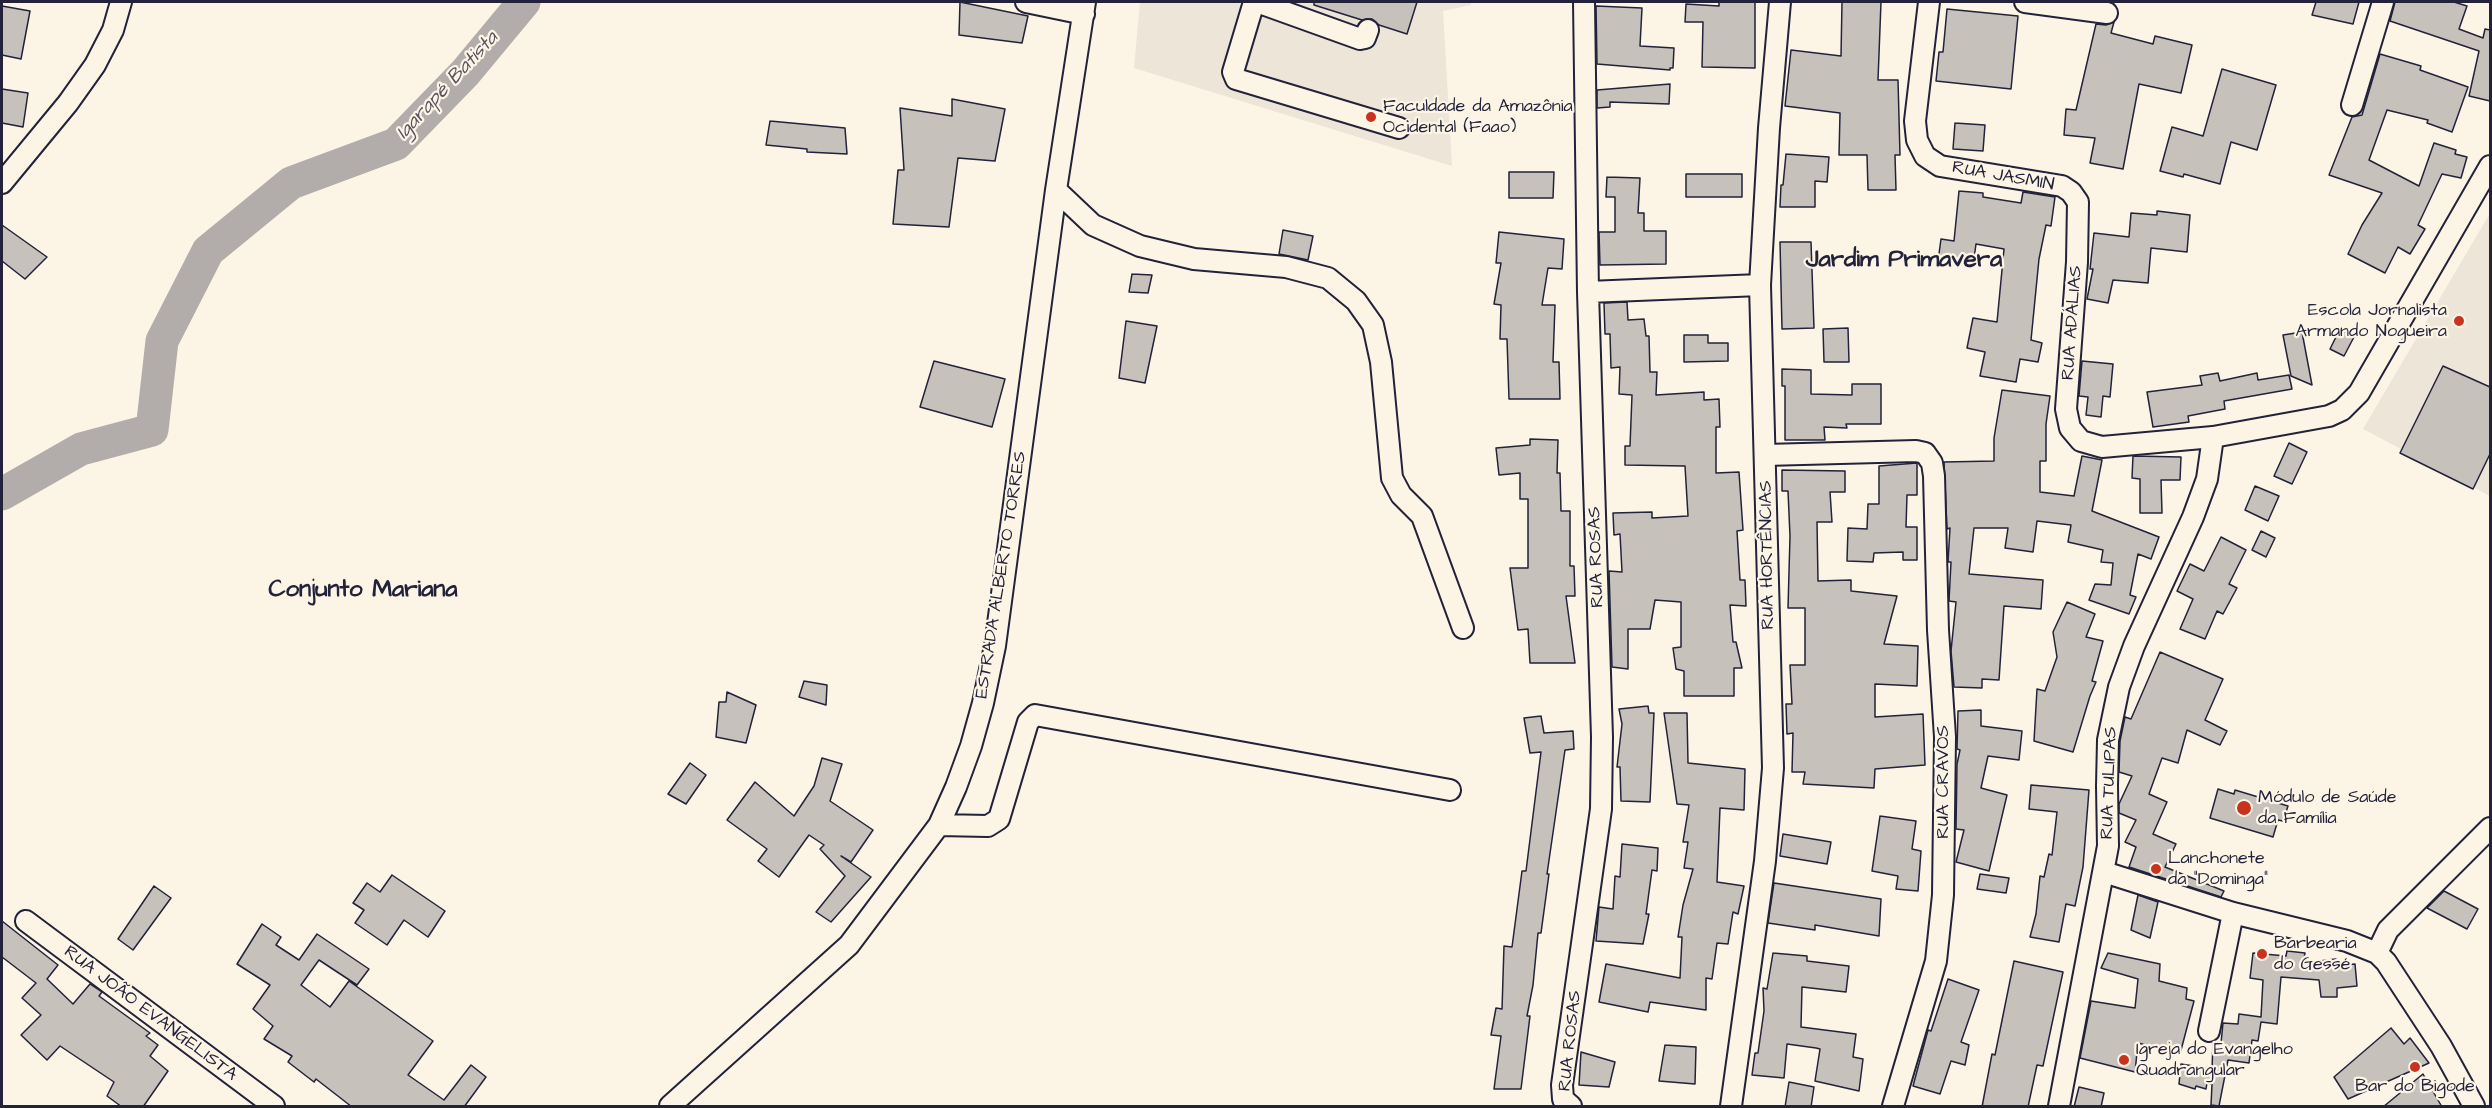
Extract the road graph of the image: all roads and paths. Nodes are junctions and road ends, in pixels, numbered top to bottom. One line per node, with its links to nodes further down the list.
1 (116, 2): 15 (street)
2 (1030, 2): 9 (street)
3 (1255, 2): 11 (street); 13 (street)
4 (1584, 2): 19 (street, RUA ROSAS)
5 (1780, 2): 18 (street, RUA HORTÊNCIAS)
6 (1929, 2): 17 (street, RUA JASMIN)
7 (2025, 2): 10 (street)
8 (2383, 2): 12 (street)
9 (1085, 8): 16 (street, ESTRADA ALBERTO TORRES)
10 (2108, 13)
11 (1368, 30)
12 (2352, 105)
13 (1399, 128)
14 (2490, 166): 20 (street)
15 (2, 183)
16 (1056, 190): 22 (street); 24 (street, ESTRADA ALBERTO TORRES)
17 (2078, 202): 20 (street, RUA ADÁLIAS)
18 (1760, 285): 19 (street); 21 (street, RUA HORTÊNCIAS)
19 (1588, 292): 33 (street, RUA ROSAS)
20 (2213, 437): 26 (street, RUA TULIPAS)
21 (1765, 455): 34 (street, RUA HORTÊNCIAS); 35 (street, RUA CRAVOS)
22 (1463, 628)
23 (1449, 790): 24 (street)
24 (939, 825): 32 (street, ESTRADA ALBERTO TORRES)
25 (2490, 828): 29 (street)
26 (2104, 872): 27 (street); 36 (street, RUA TULIPAS)
27 (2233, 913): 29 (street); 30 (street)
28 (26, 921): 31 (street, RUA JOÃO EVANGELISTA)
29 (2377, 953): 37 (street)
30 (2209, 1031)
31 (274, 1107)
32 (670, 1107)
33 (1571, 1107)
34 (1731, 1107)
35 (1893, 1107)
36 (2059, 1107)
37 (2474, 1107)

